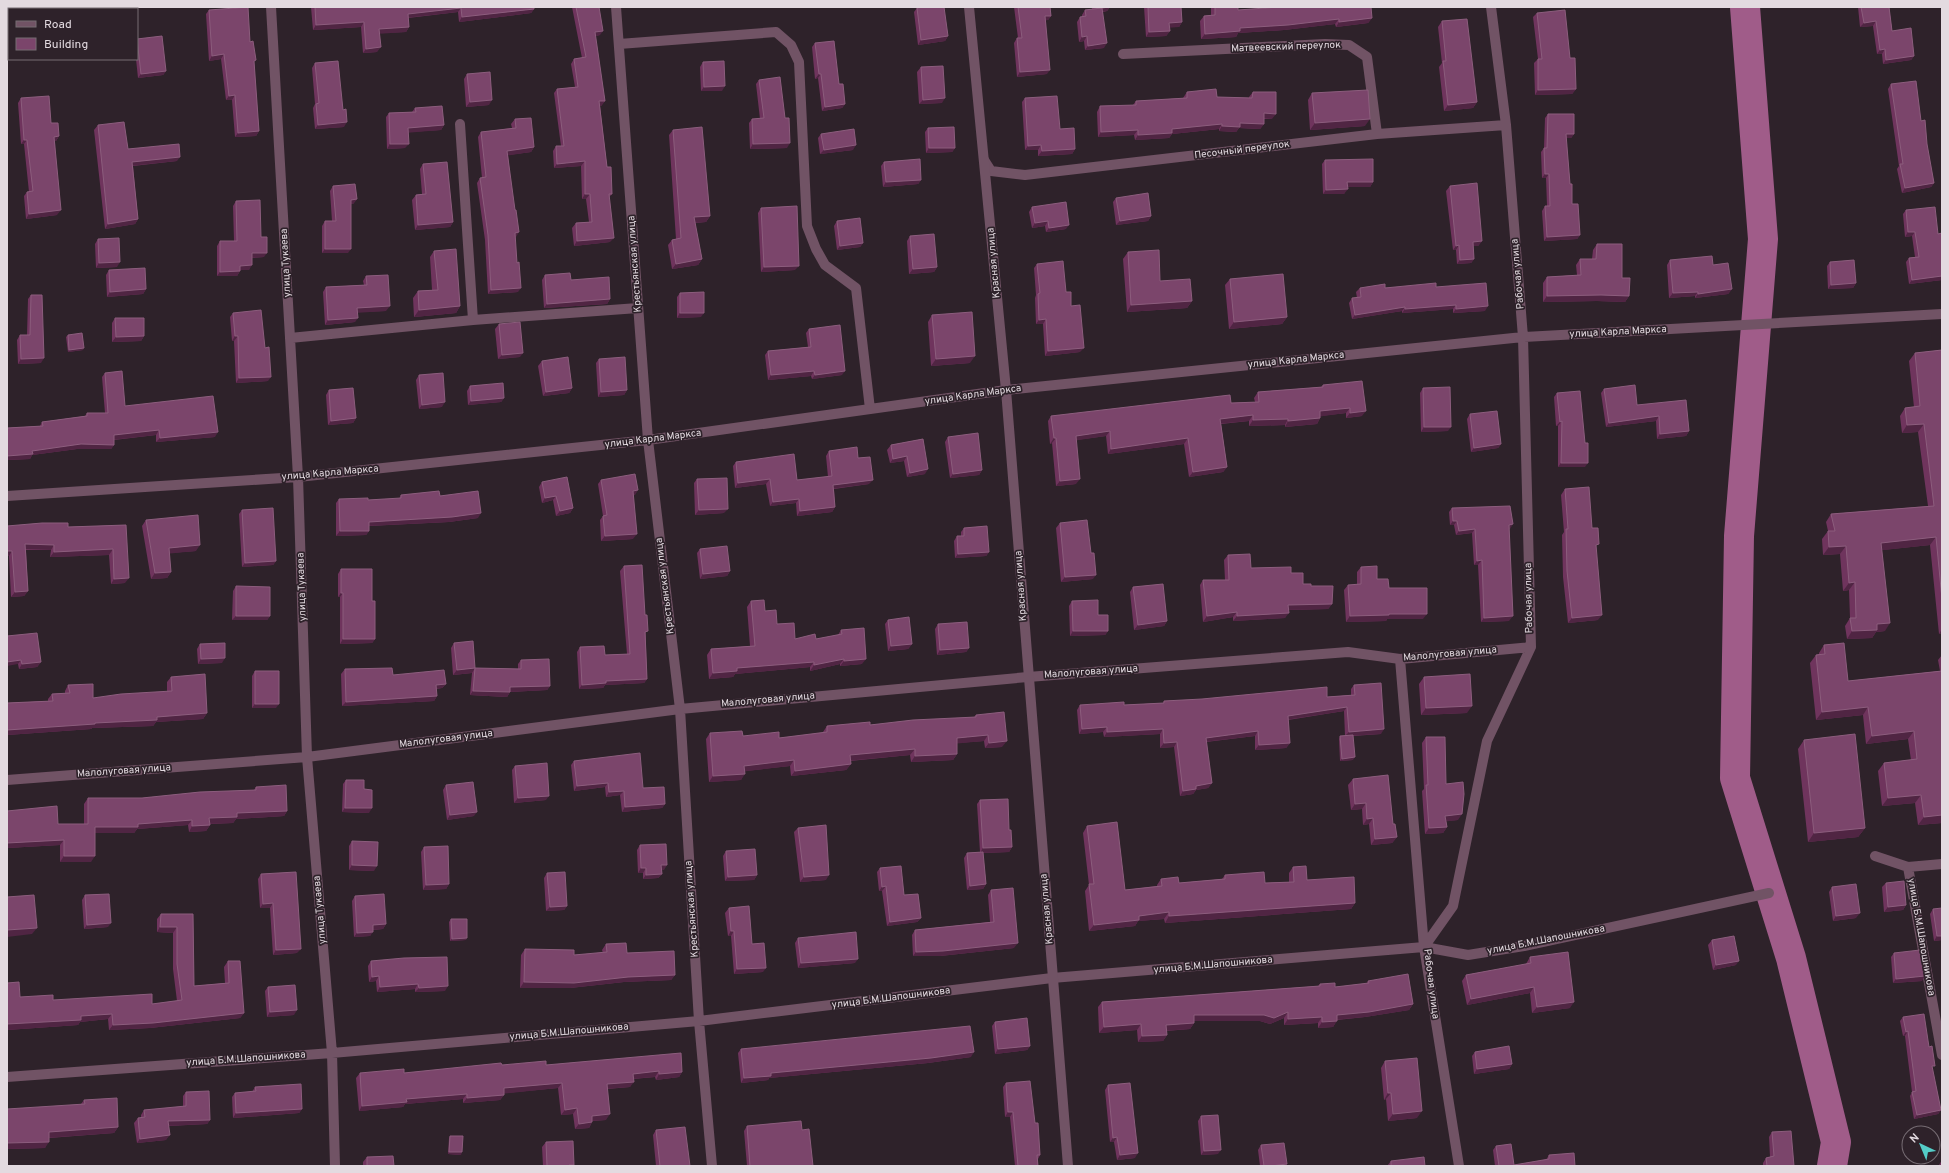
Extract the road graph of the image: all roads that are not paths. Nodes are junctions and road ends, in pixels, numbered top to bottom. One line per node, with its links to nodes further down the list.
1 (271, 7): 15 (street, улица Тукаева)
2 (616, 7): 5 (street, Крестьянская улица)
3 (969, 7): 10 (street, Красная улица)
4 (1491, 7): 8 (street, Рабочая улица)
5 (619, 44): 11 (street, Крестьянская улица); 17 (street)
6 (1123, 54): 9 (street, Матвеевский переулок)
7 (460, 124): 13 (street)
8 (1506, 125): 9 (street, Песочный переулок); 14 (street, Рабочая улица)
9 (1377, 134): 10 (street, Песочный переулок)
10 (984, 160): 16 (street, Красная улица)
11 (638, 308): 13 (street); 18 (street, Крестьянская улица)
12 (1942, 314): 14 (street, улица Карла Маркса)
13 (473, 320): 15 (street)
14 (1523, 337): 16 (street, улица Карла Маркса); 21 (street, Рабочая улица)
15 (290, 338): 19 (street, улица Тукаева)
16 (1006, 390): 17 (street, улица Карла Маркса); 23 (street, Красная улица)
17 (870, 409): 18 (street, улица Карла Маркса)
18 (648, 440): 19 (street, улица Карла Маркса); 24 (street, Крестьянская улица)
19 (298, 476): 20 (street, улица Карла Маркса); 25 (street, улица Тукаева)
20 (7, 496)
21 (1531, 647): 22 (street, Малолуговая улица); 31 (street, Рабочая улица)
22 (1400, 659): 23 (street, Малолуговая улица); 31 (street)
23 (1028, 677): 24 (street, Малолуговая улица); 32 (street, Красная улица)
24 (680, 708): 25 (street, Малолуговая улица); 33 (street, Крестьянская улица)
25 (307, 757): 26 (street, Малолуговая улица); 34 (street, улица Тукаева)
26 (7, 780)
27 (1875, 856): 29 (street, улица Б.М.Шапошникова)
28 (1942, 864): 29 (street, улица Б.М.Шапошникова)
29 (1908, 867): 35 (street, улица Б.М.Шапошникова)
30 (1769, 893): 31 (street, улица Б.М.Шапошникова)
31 (1424, 947): 32 (street, улица Б.М.Шапошникова); 40 (street, Рабочая улица)
32 (1052, 978): 33 (street, улица Б.М.Шапошникова); 39 (street, Красная улица)
33 (699, 1021): 34 (street, улица Б.М.Шапошникова); 38 (street, Крестьянская улица)
34 (332, 1053): 36 (street, улица Б.М.Шапошникова); 37 (street, улица Тукаева)
35 (1942, 1055)
36 (7, 1077)
37 (335, 1166)
38 (712, 1166)
39 (1068, 1166)
40 (1459, 1166)

